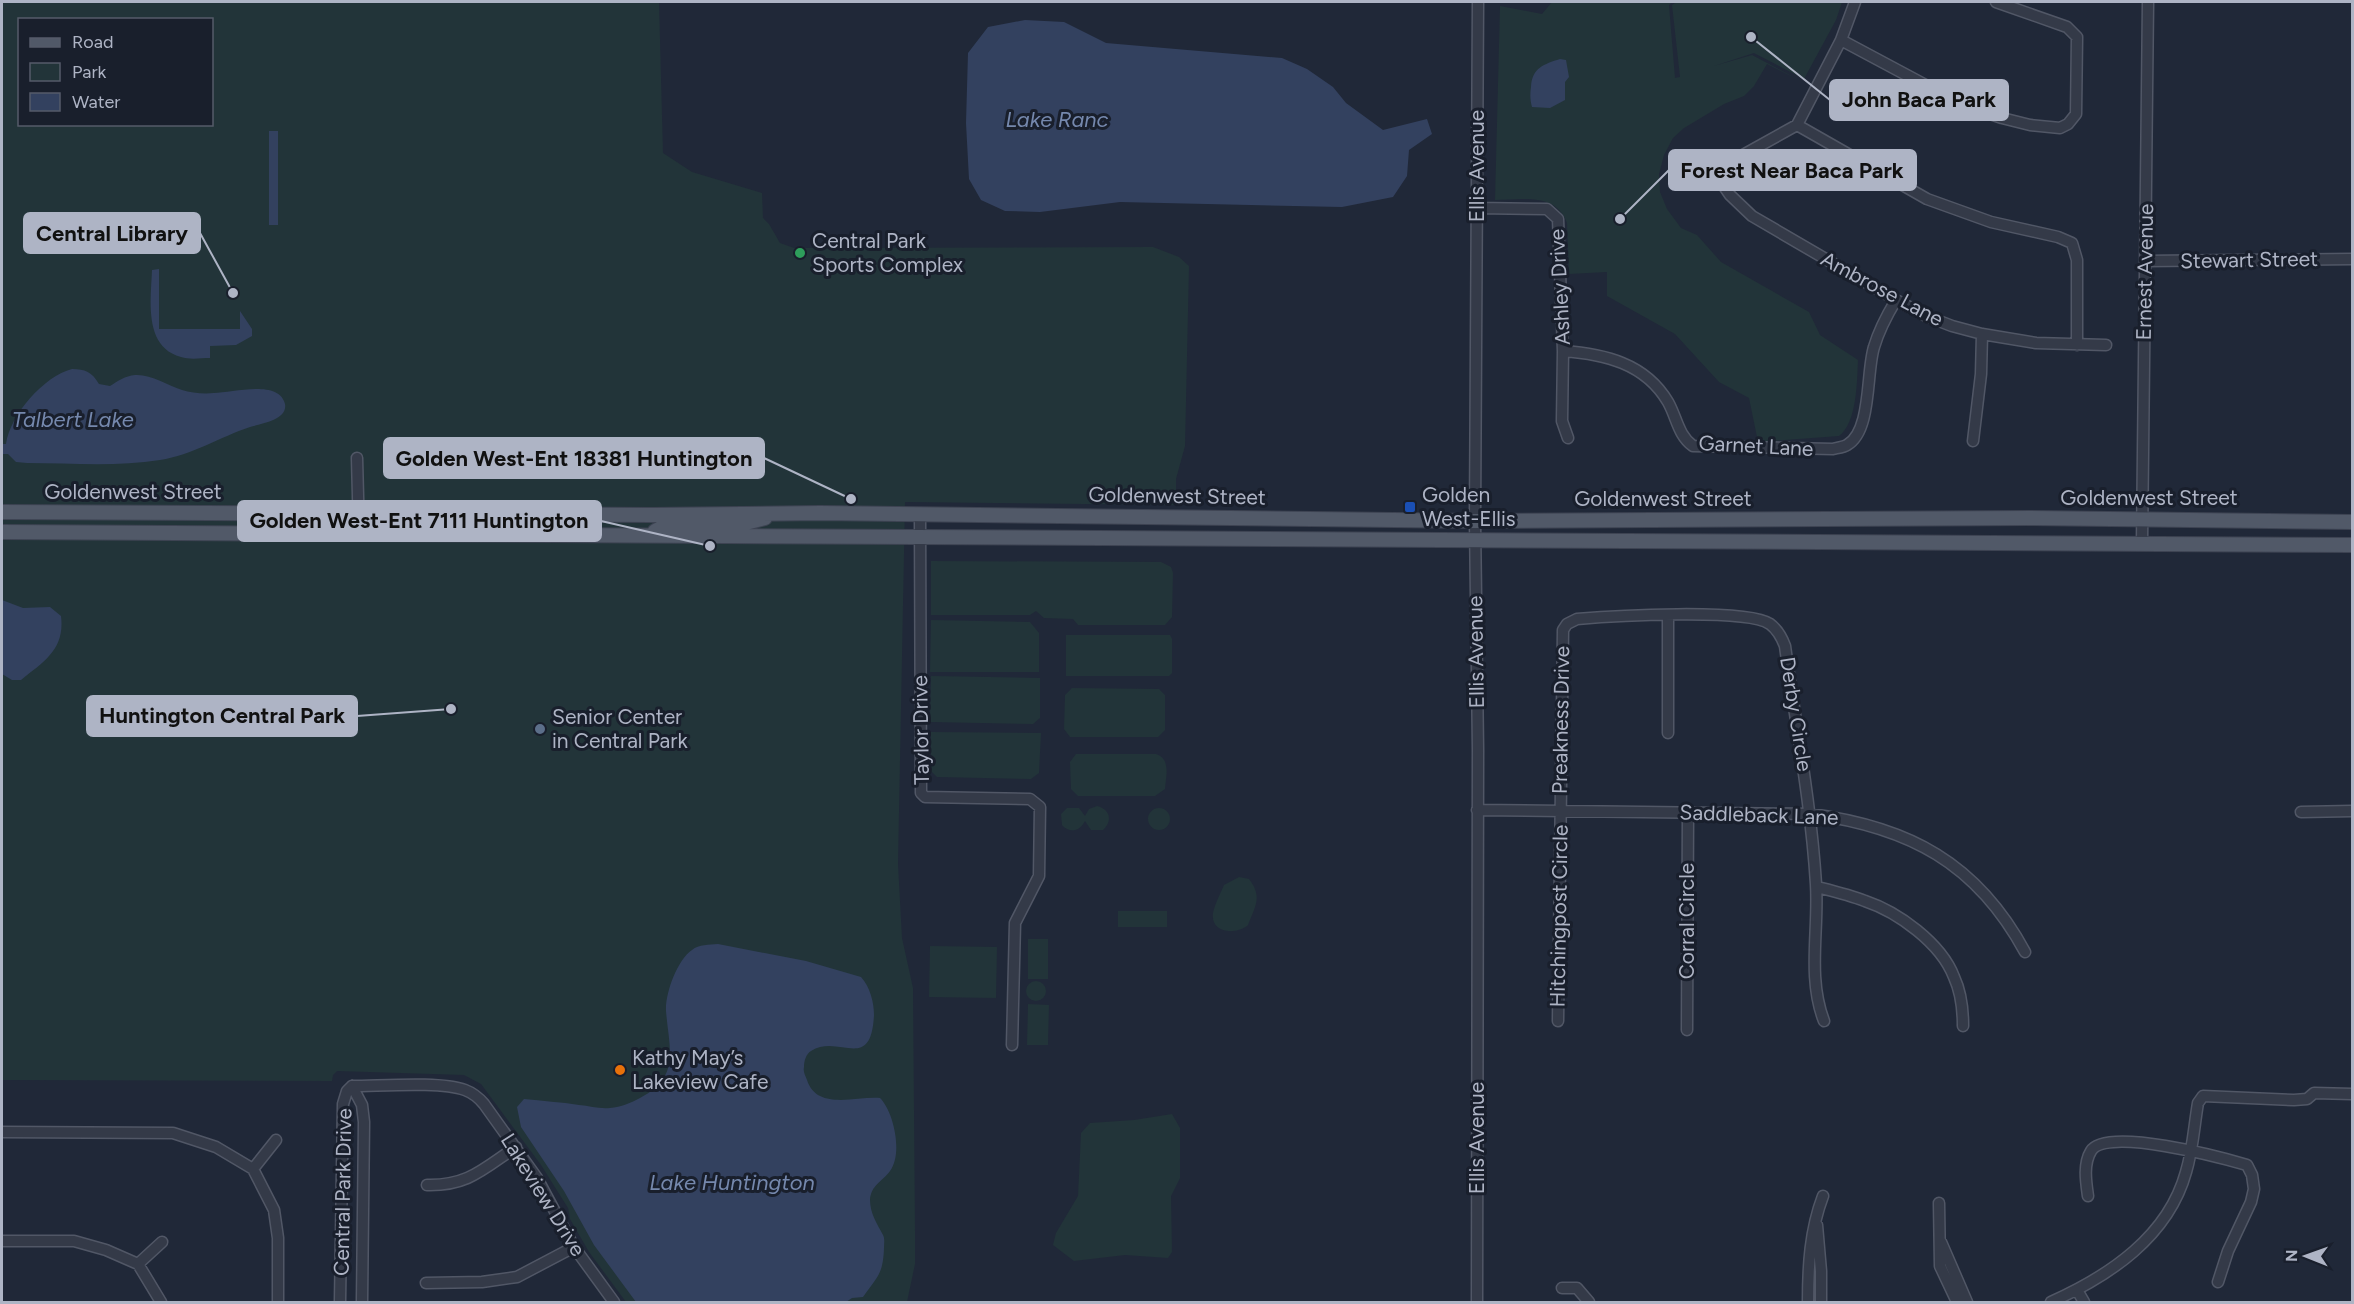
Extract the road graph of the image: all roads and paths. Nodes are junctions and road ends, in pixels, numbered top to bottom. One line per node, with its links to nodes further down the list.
1 (1478, 2): 7 (street, Ellis Avenue)
2 (1855, 2): 5 (street)
3 (1996, 2): 5 (street)
4 (2148, 2): 9 (street, Ernest Avenue)
5 (1841, 40): 6 (street)
6 (1797, 125): 10 (street, Ambrose Lane); 12 (street)
7 (1477, 208): 14 (street, Ashley Drive); 23 (street, Ellis Avenue)
8 (2352, 260): 9 (street, Stewart Street)
9 (2146, 261): 24 (street, Ernest Avenue)
10 (1896, 300): 11 (street, Ambrose Lane); 14 (street, Garnet Lane)
11 (1982, 334): 12 (street, Ambrose Lane); 16 (street)
12 (2077, 345): 13 (street, Ambrose Lane)
13 (2106, 345)
14 (1563, 351): 15 (street, Ashley Drive)
15 (1568, 438)
16 (1973, 441)
17 (357, 458): 19 (street)
18 (2, 512): 19 (main road, Goldenwest Street)
19 (359, 513): 21 (main road, Goldenwest Street); 27 (street)
20 (769, 514): 21 (main road, Goldenwest Street); 22 (main road, Goldenwest Street); 28 (main road)
21 (652, 515): 29 (main road)
22 (920, 515): 23 (main road, Goldenwest Street); 30 (street, Taylor Drive)
23 (1475, 521): 24 (main road, Goldenwest Street); 31 (street, Ellis Avenue)
24 (2143, 521): 25 (main road, Goldenwest Street); 32 (street, Ernest Avenue)
25 (2352, 522)
26 (2, 532): 27 (main road, Goldenwest Street)
27 (358, 534): 29 (main road, Goldenwest Street)
28 (652, 535): 29 (main road, Goldenwest Street); 30 (main road, Goldenwest Street)
29 (519, 536)
30 (919, 537): 31 (main road, Goldenwest Street); 49 (street, Taylor Drive)
31 (1475, 540): 32 (main road, Goldenwest Street); 37 (street, Ellis Avenue)
32 (2142, 543): 33 (main road, Goldenwest Street)
33 (2352, 545)
34 (1668, 616): 35 (street, Derby Circle); 36 (street); 42 (street, Derby Circle)
35 (1563, 630): 38 (street, Preakness Drive)
36 (1668, 734)
37 (1477, 810): 38 (street, Saddleback Lane); 78 (street, Ellis Avenue)
38 (1560, 810): 39 (street, Saddleback Lane); 45 (street, Hitchingpost Circle)
39 (1688, 811): 42 (street, Saddleback Lane); 48 (street, Corral Circle)
40 (2352, 811): 41 (street)
41 (2301, 813)
42 (1811, 814): 43 (street, Derby Circle); 44 (street, Saddleback Lane)
43 (1817, 887): 46 (street, Derby Circle); 47 (street)
44 (2025, 952)
45 (1557, 1021)
46 (1824, 1021)
47 (1963, 1026)
48 (1687, 1030)
49 (1012, 1045)
50 (352, 1086): 51 (street); 53 (street, Central Park Drive); 75 (street, Central Park Drive)
51 (376, 1086): 53 (street); 56 (street, Lakeview Drive)
52 (2352, 1094): 57 (street)
53 (362, 1106): 76 (street, Central Park Drive)
54 (2, 1132): 58 (street)
55 (276, 1140): 58 (street)
56 (516, 1147): 59 (street); 67 (street, Lakeview Drive)
57 (2191, 1149): 61 (street); 69 (street); 72 (street)
58 (253, 1169): 74 (street)
59 (427, 1185)
60 (1823, 1196): 63 (street)
61 (2088, 1196)
62 (1939, 1203): 65 (street)
63 (1816, 1216): 80 (street); 81 (street)
64 (2, 1241): 68 (street)
65 (1941, 1241): 82 (street); 83 (street)
66 (162, 1242): 68 (street)
67 (574, 1247): 70 (street); 77 (street, Lakeview Drive)
68 (138, 1264): 73 (street)
69 (2218, 1282)
70 (426, 1283)
71 (1562, 1288): 79 (street)
72 (2078, 1290): 84 (street); 85 (street)
73 (161, 1302)
74 (278, 1302)
75 (340, 1302)
76 (362, 1302)
77 (614, 1302)
78 (1477, 1302)
79 (1589, 1302)
80 (1808, 1302)
81 (1821, 1302)
82 (1957, 1302)
83 (1967, 1302)
84 (2051, 1302)
85 (2084, 1302)

